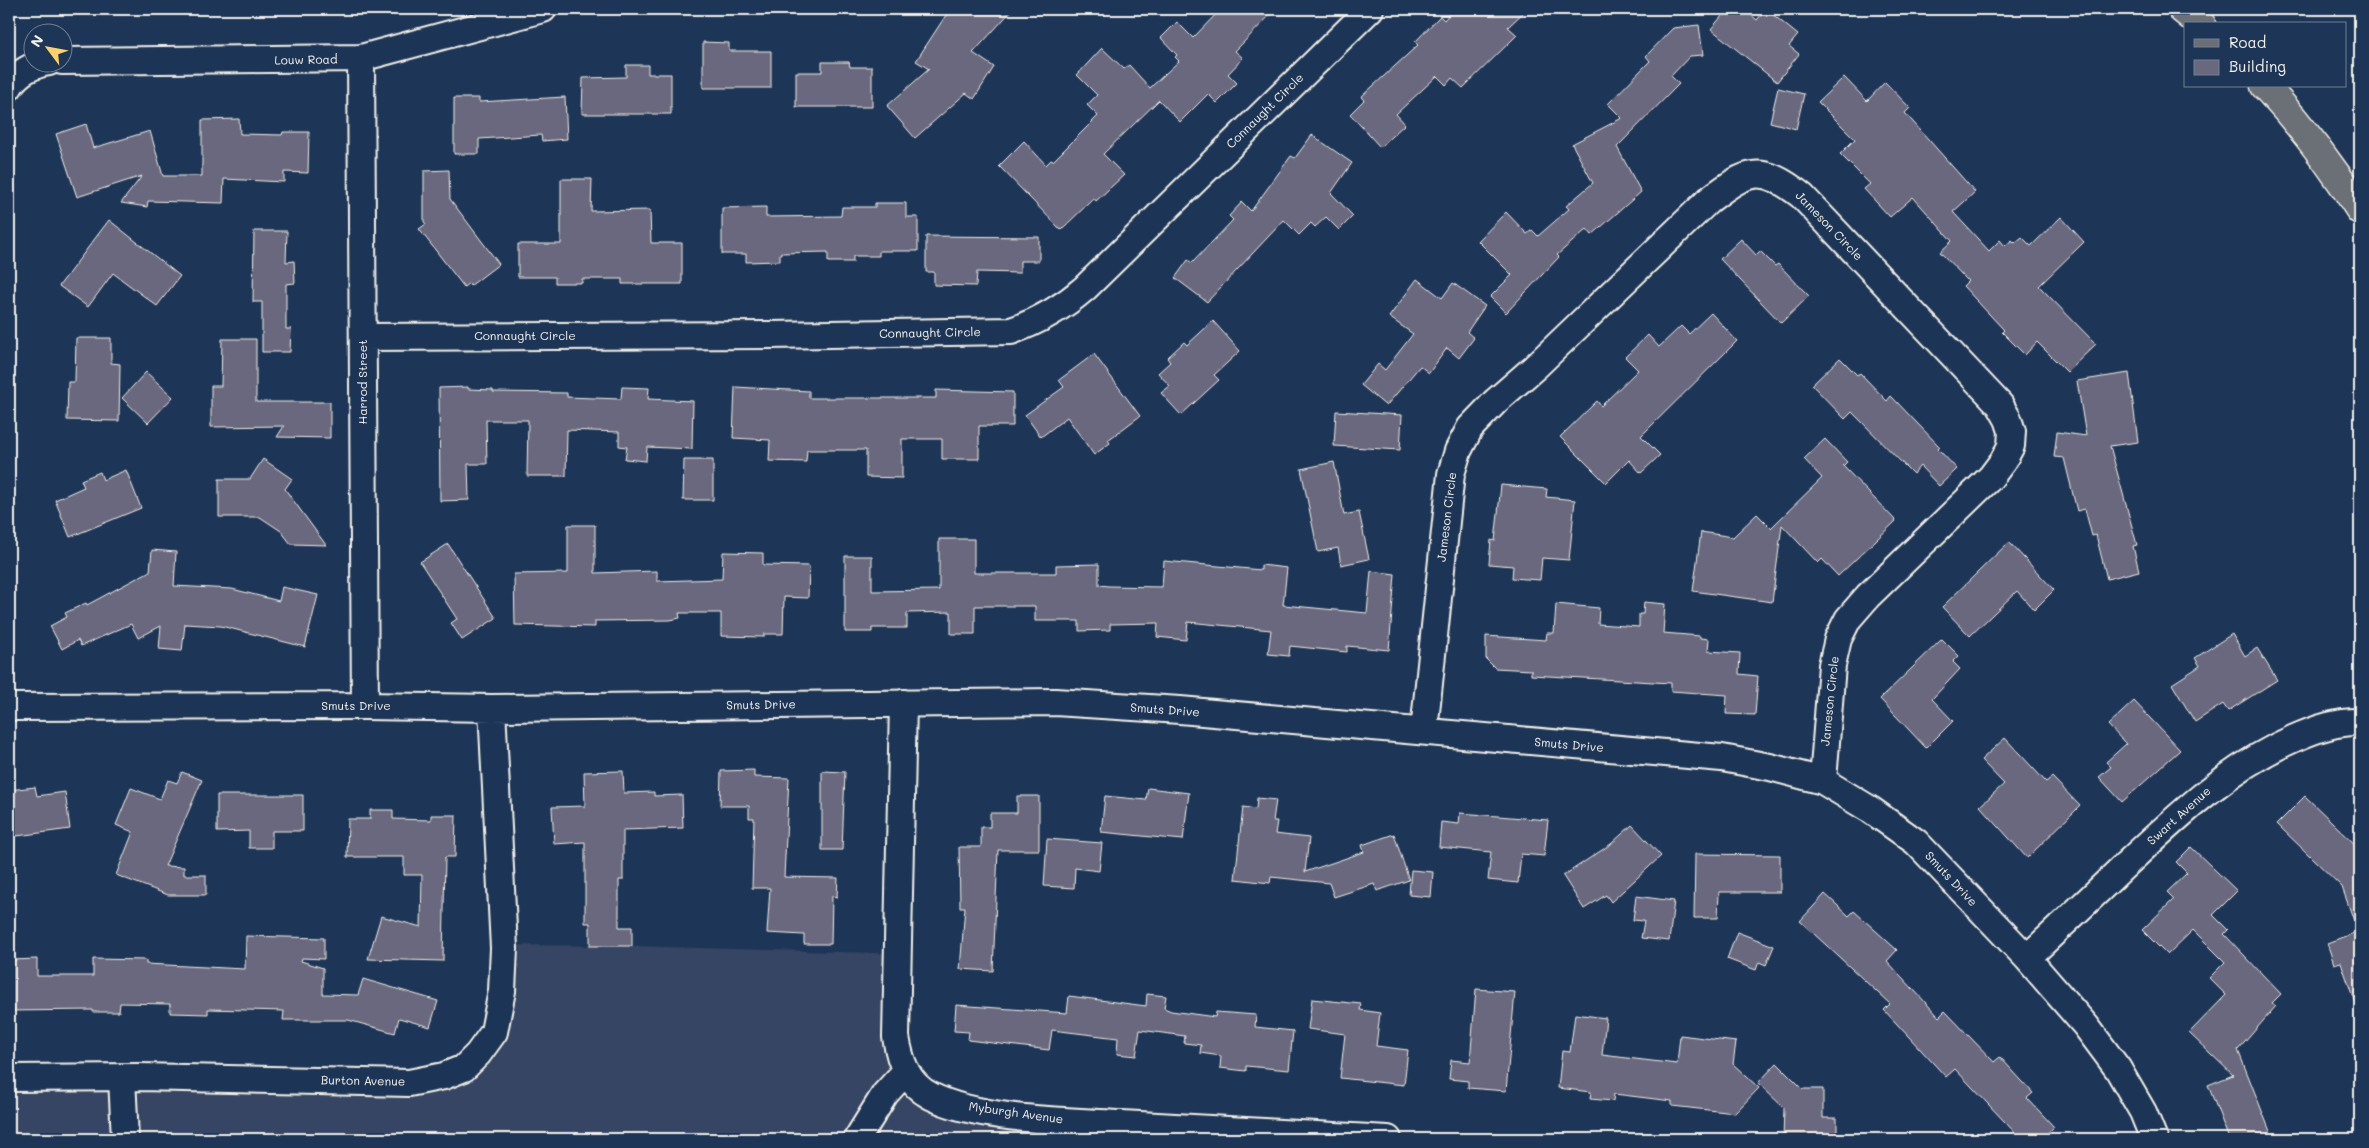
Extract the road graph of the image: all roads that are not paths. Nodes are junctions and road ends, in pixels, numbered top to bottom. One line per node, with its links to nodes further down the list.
1 (544, 9): 5 (street, Louw Road)
2 (1370, 9): 11 (street, Connaught Circle)
3 (2182, 9): 4 (main road)
4 (2198, 22)
5 (360, 58): 6 (street, Louw Road); 11 (street, Harrod Street)
6 (72, 61)
7 (24, 72): 8 (street)
8 (9, 87)
9 (2268, 88): 10 (main road)
10 (2360, 210)
11 (363, 337): 13 (street, Harrod Street)
12 (903, 703): 15 (street, Smuts Drive); 17 (street, Smuts Drive); 20 (street, Myburgh Avenue)
13 (365, 706): 14 (street, Smuts Drive); 15 (street, Smuts Drive)
14 (9, 707)
15 (492, 708): 22 (street, Burton Avenue)
16 (2360, 722): 19 (street, Swart Avenue)
17 (1424, 731): 18 (street, Smuts Drive); 18 (street, Jameson Circle)
18 (1823, 781): 19 (street, Smuts Drive)
19 (2027, 958): 26 (street, Smuts Drive)
20 (906, 1072): 24 (street); 25 (street, Myburgh Avenue)
21 (9, 1078): 22 (street, Burton Avenue)
22 (122, 1078): 23 (street)
23 (125, 1139)
24 (857, 1139)
25 (1388, 1139)
26 (2154, 1139)

